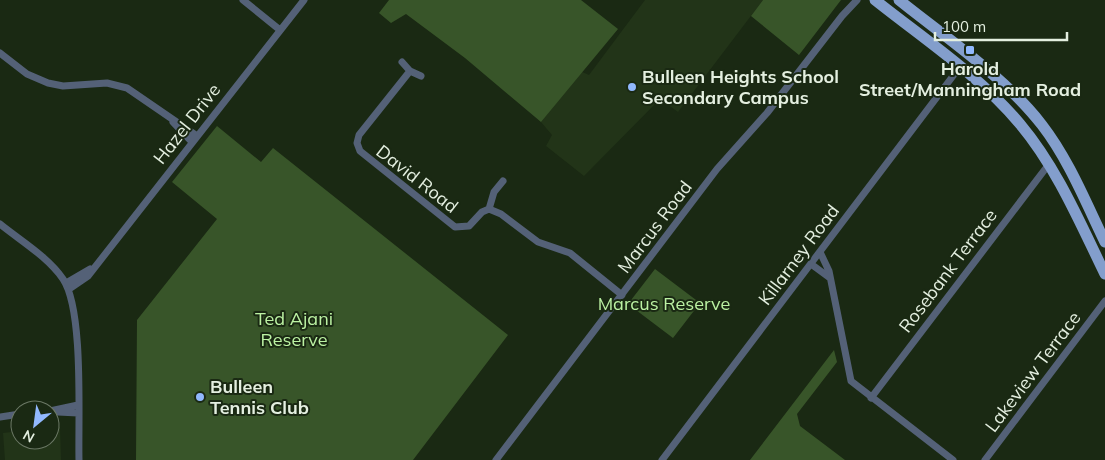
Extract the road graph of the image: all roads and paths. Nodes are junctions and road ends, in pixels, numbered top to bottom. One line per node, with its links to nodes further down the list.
1 (243, 0): 8 (street)
2 (304, 0): 8 (street, Hazel Drive)
3 (851, 0): 7 (street, Marcus Road)
4 (858, 0): 7 (street, Marcus Road)
5 (875, 0): 11 (main road)
6 (899, 0): 21 (main road)
7 (842, 16): 27 (street, Marcus Road)
8 (280, 30): 15 (street, Hazel Drive)
9 (0, 53): 14 (street)
10 (402, 62): 12 (street)
11 (959, 68): 17 (main road); 22 (street, Killarney Road)
12 (410, 71): 13 (street); 19 (street, David Road)
13 (420, 76)
14 (169, 118): 15 (street); 16 (street)
15 (197, 136): 16 (street, Hazel Drive)
16 (192, 142): 26 (street, Hazel Drive)
17 (1049, 164): 24 (main road); 29 (street, Rosebank Terrace)
18 (503, 181): 19 (street, David Road)
19 (489, 209): 27 (street)
20 (0, 224): 26 (street)
21 (1105, 242)
22 (820, 252): 23 (street, Killarney Road); 25 (street)
23 (811, 264): 25 (street); 34 (street, Killarney Road)
24 (1105, 274)
25 (830, 278): 29 (street)
26 (67, 286): 30 (street)
27 (622, 295): 33 (street, Marcus Road)
28 (1105, 302): 36 (street, Lakeview Terrace)
29 (871, 398): 35 (street)
30 (78, 405): 31 (street); 31 (street)
31 (78, 413): 32 (street)
32 (79, 460)
33 (496, 460)
34 (662, 460)
35 (954, 460)
36 (985, 460)

